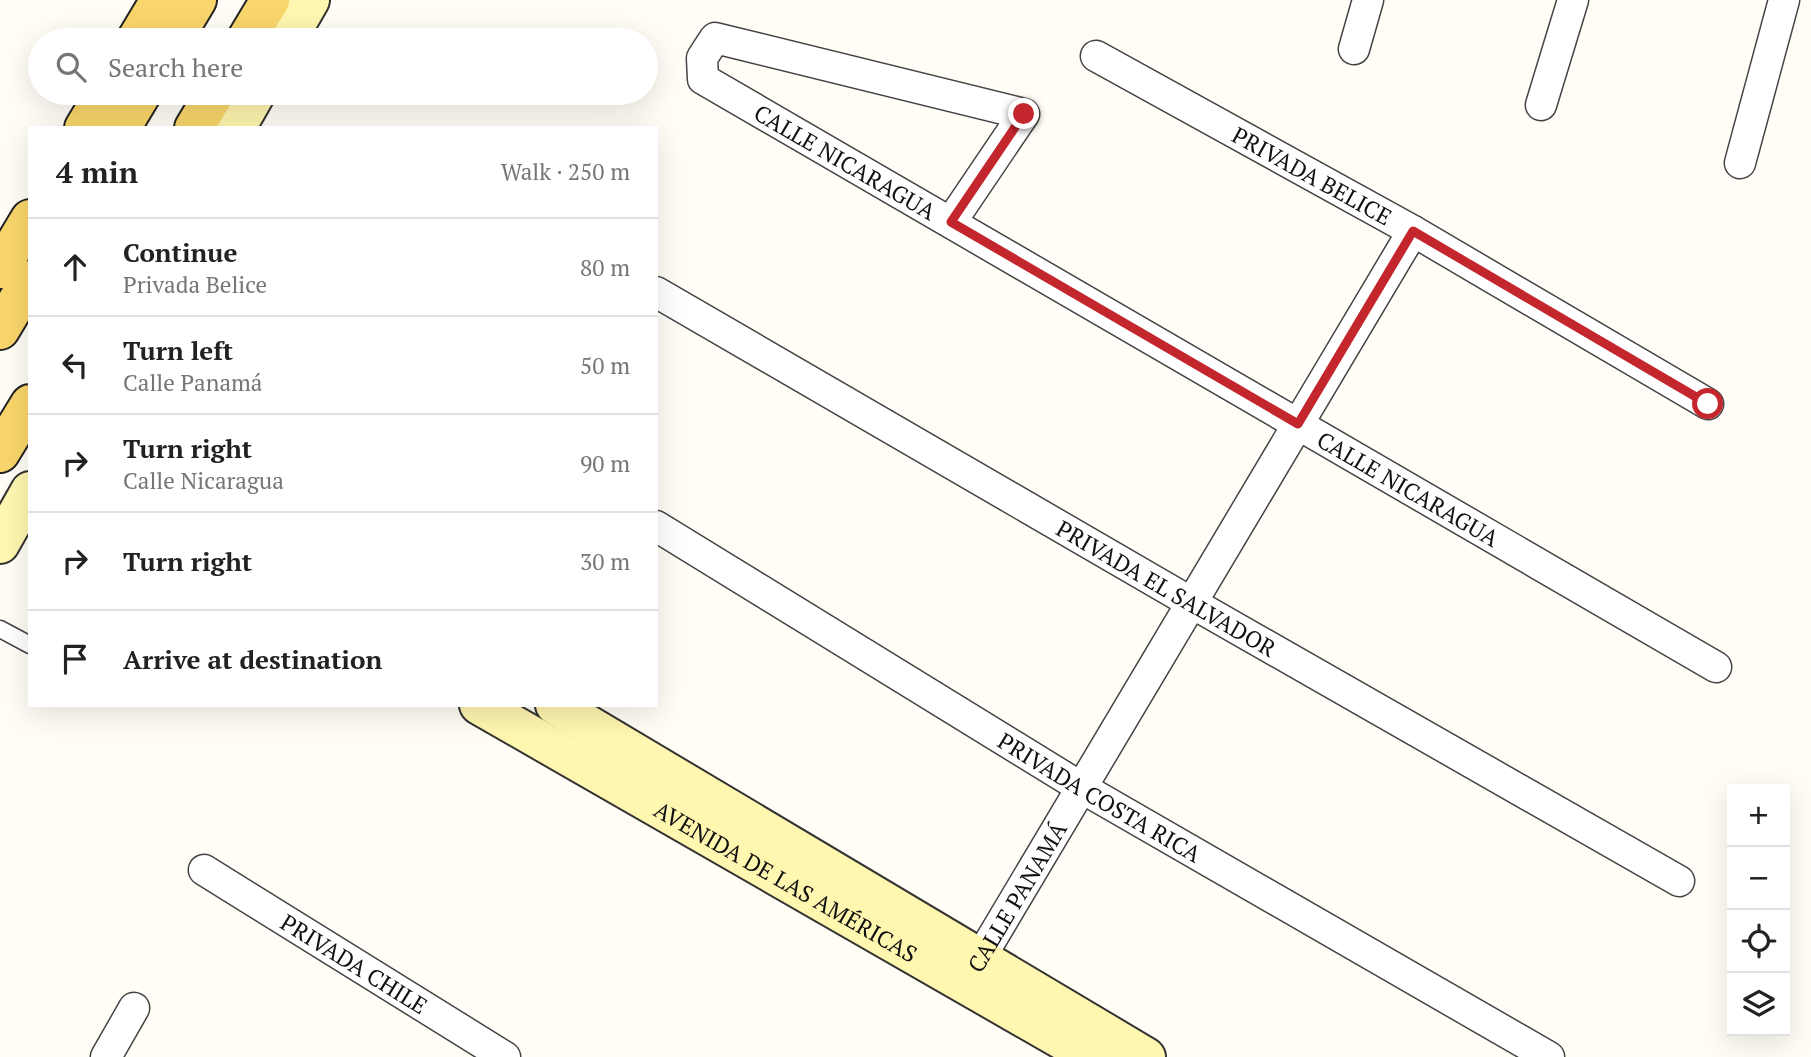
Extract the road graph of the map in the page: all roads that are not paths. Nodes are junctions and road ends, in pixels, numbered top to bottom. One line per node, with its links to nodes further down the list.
1 (160, 0): 8 (main road)
2 (197, 0): 9 (main road)
3 (270, 0): 10 (main road)
4 (310, 0): 11 (street)
5 (1368, 0): 12 (street)
6 (1573, 0): 14 (street)
7 (1784, 0): 23 (street)
8 (143, 28)
9 (180, 28)
10 (253, 28)
11 (294, 28)
12 (1354, 49)
13 (1096, 56): 26 (street, PRIVADA BELICE)
14 (1541, 104)
15 (98, 105): 19 (main road)
16 (135, 105): 20 (main road)
17 (208, 105): 21 (main road)
18 (249, 105): 22 (street)
19 (85, 126)
20 (122, 126)
21 (195, 126)
22 (237, 126)
23 (1740, 163)
24 (28, 222): 27 (main road)
25 (951, 222): 25 (street, CALLE NICARAGUA); 33 (street, CALLE NICARAGUA)
26 (1413, 231): 31 (street, PRIVADA BELICE); 33 (street, CALLE PANAMÁ)
27 (0, 269)
28 (28, 283): 30 (main road)
29 (658, 293): 38 (street, PRIVADA EL SALVADOR)
30 (0, 330)
31 (1708, 404)
32 (28, 407): 34 (main road)
33 (1298, 424): 38 (street, CALLE PANAMÁ); 41 (street, CALLE NICARAGUA)
34 (0, 453)
35 (26, 504): 37 (street)
36 (658, 527): 44 (street, PRIVADA COSTA RICA)
37 (0, 544)
38 (1192, 603): 44 (street, CALLE PANAMÁ); 46 (street, PRIVADA EL SALVADOR)
39 (0, 629): 40 (lane)
40 (28, 644)
41 (1716, 667)
42 (489, 707): 43 (street, AVENIDA DE LAS AMÉRICAS)
43 (558, 721): 47 (street, AVENIDA DE LAS AMÉRICAS)
44 (1082, 788): 47 (street, CALLE PANAMÁ); 53 (street, PRIVADA COSTA RICA)
45 (204, 870): 50 (street, PRIVADA CHILE)
46 (1679, 881)
47 (972, 972): 51 (street, AVENIDA DE LAS AMÉRICAS); 52 (street, AVENIDA DE LAS AMÉRICAS)
48 (134, 1008): 49 (street)
49 (106, 1057)
50 (505, 1057)
51 (1092, 1057)
52 (1146, 1057)
53 (1549, 1057)

